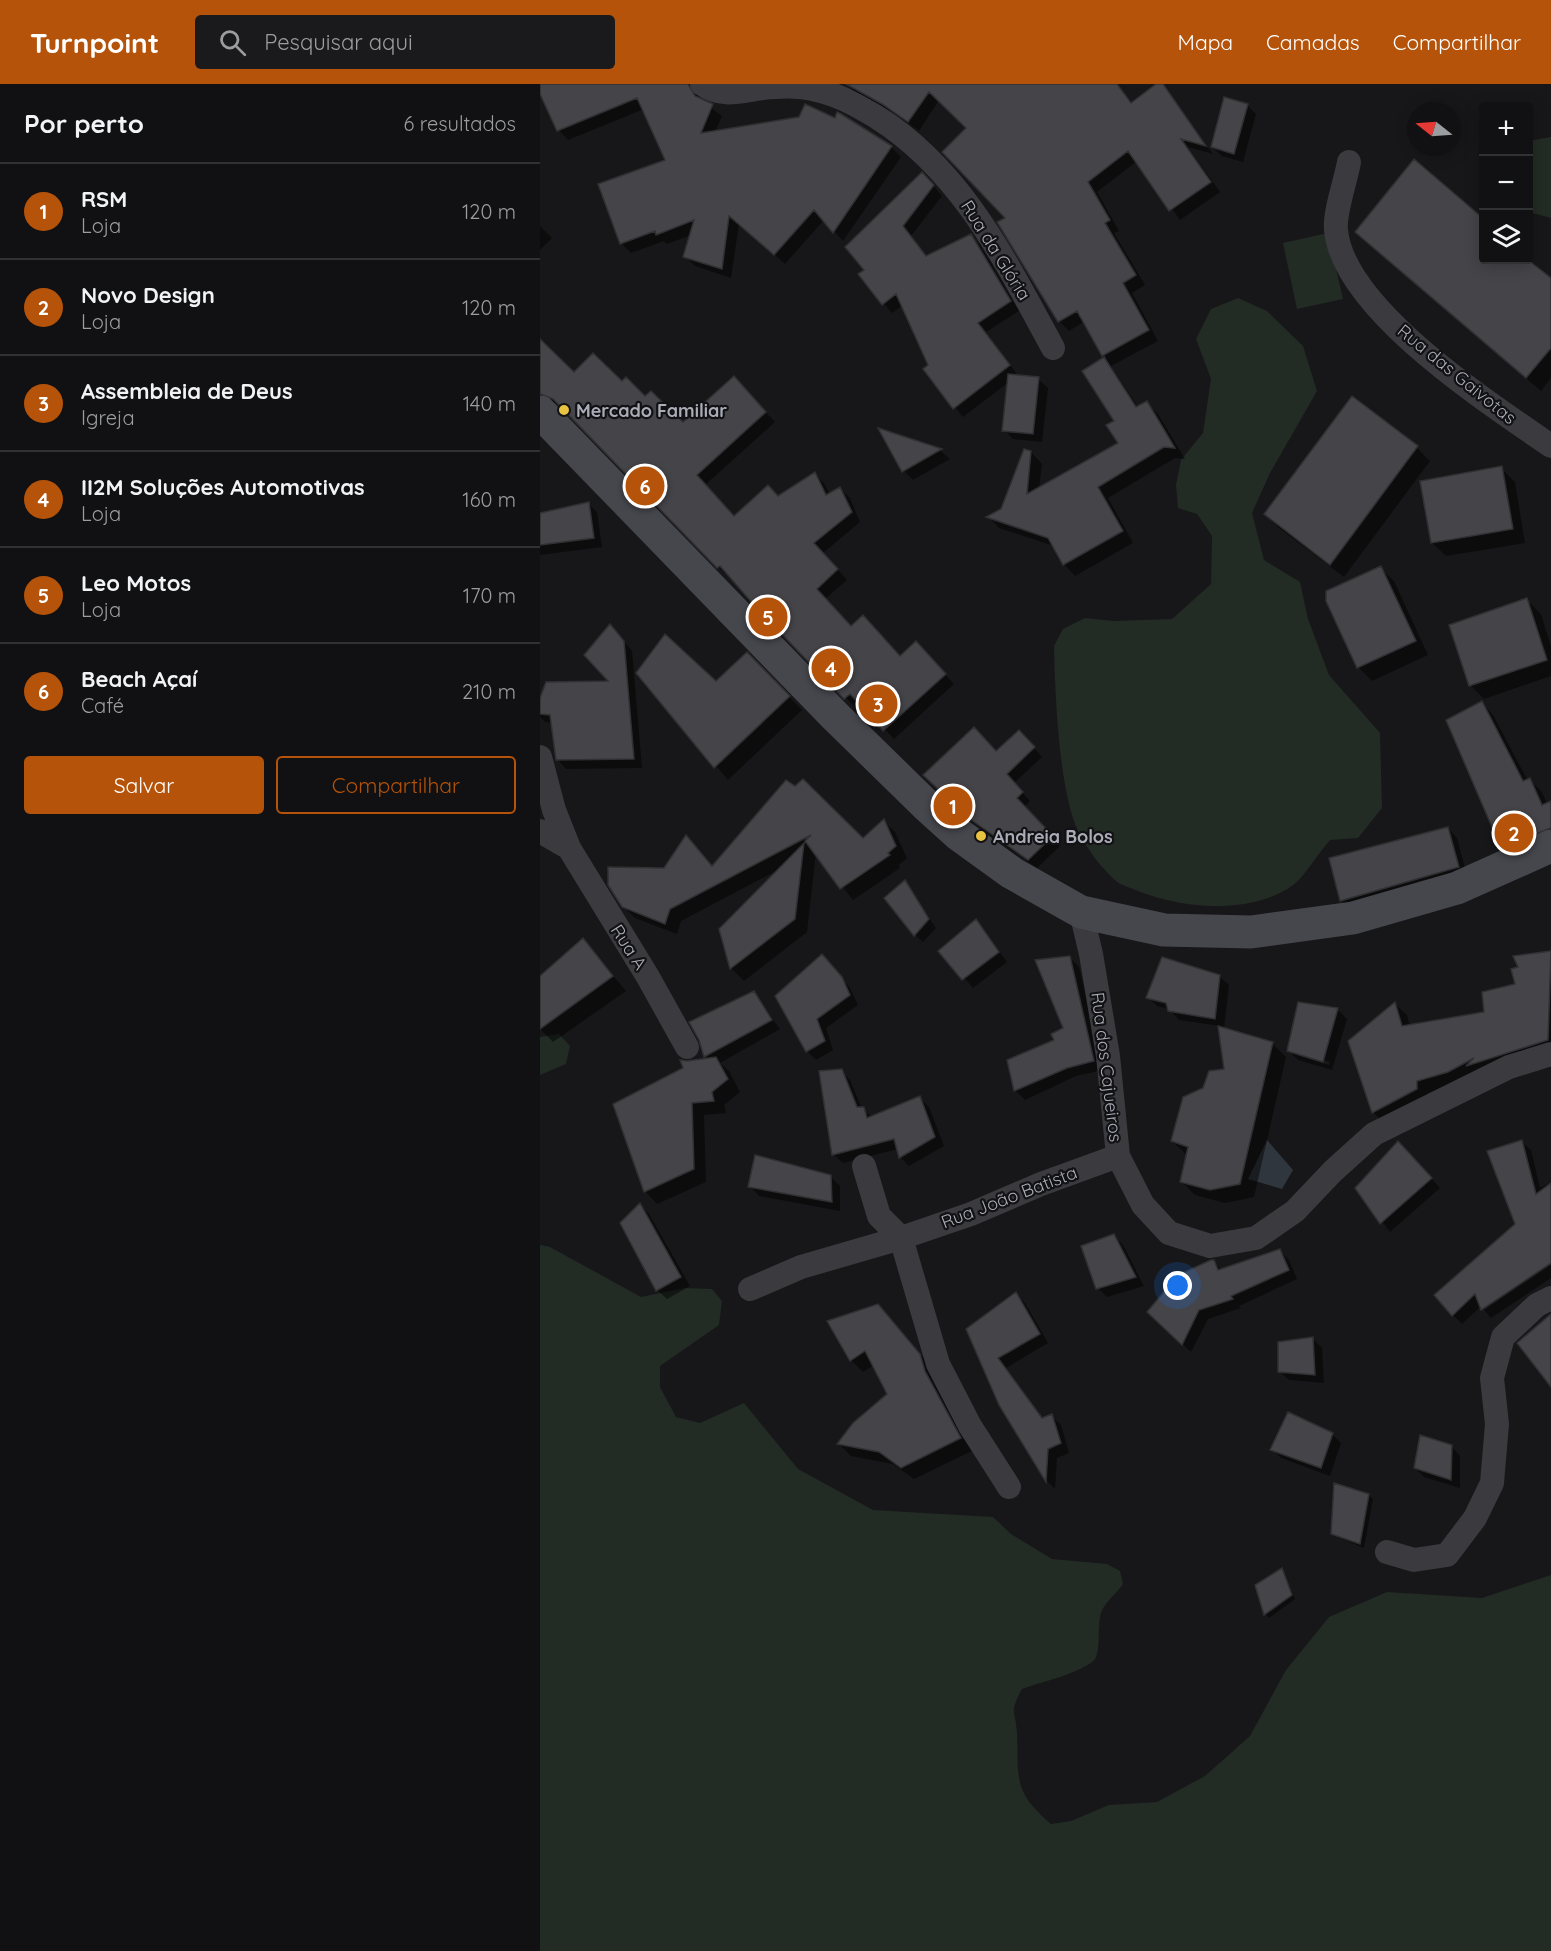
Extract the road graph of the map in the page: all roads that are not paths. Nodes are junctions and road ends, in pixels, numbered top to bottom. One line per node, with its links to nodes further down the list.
1 (702, 84): 3 (street, Rua da Glória)
2 (1349, 162): 5 (street, Rua das Gaivotas)
3 (1053, 348)
4 (540, 412): 11 (main road)
5 (1551, 447)
6 (540, 758): 10 (street, Rua A)
7 (540, 831): 10 (street, Rua A)
8 (540, 845): 10 (street)
9 (1551, 846): 11 (main road)
10 (569, 848): 12 (street, Rua A)
11 (1081, 912): 14 (street, Rua dos Cajueiros)
12 (687, 1047)
13 (1551, 1054): 14 (street, Rua dos Cajueiros)
14 (1118, 1156): 16 (street, Rua João Batista)
15 (864, 1166): 16 (street)
16 (901, 1238): 17 (street, Rua João Batista); 19 (street)
17 (750, 1289)
18 (1551, 1298): 20 (street)
19 (1009, 1487)
20 (1387, 1552)

